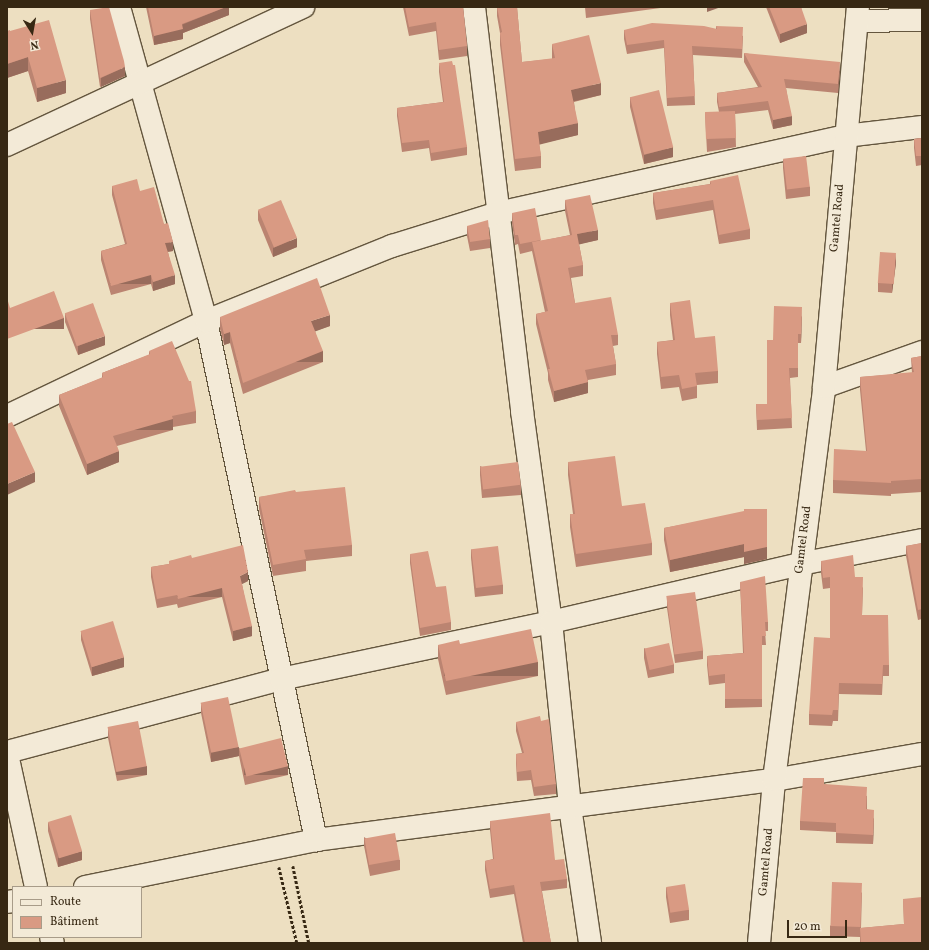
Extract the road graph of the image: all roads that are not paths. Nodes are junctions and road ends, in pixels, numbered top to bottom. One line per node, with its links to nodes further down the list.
1 (120, 7): 6 (street)
2 (303, 7): 6 (street)
3 (474, 7): 10 (street)
4 (858, 14): 5 (street); 8 (street, Gamtel Road)
5 (922, 20)
6 (140, 82): 9 (street); 11 (street)
7 (922, 127): 8 (street)
8 (845, 136): 10 (street); 13 (street, Gamtel Road)
9 (7, 145)
10 (498, 213): 11 (street); 17 (street)
11 (206, 321): 14 (street); 18 (street)
12 (922, 352): 13 (street)
13 (824, 387): 16 (street, Gamtel Road)
14 (7, 416)
15 (922, 540): 16 (street)
16 (800, 564): 17 (street); 21 (street, Gamtel Road)
17 (551, 622): 18 (street); 22 (street)
18 (281, 679): 19 (street); 23 (street)
19 (7, 753): 24 (street)
20 (922, 754): 21 (street)
21 (774, 780): 22 (street); 27 (street, Gamtel Road)
22 (570, 807): 23 (street); 26 (street)
23 (316, 840): 25 (street)
24 (36, 886)
25 (90, 886)
26 (590, 943)
27 (759, 943)

